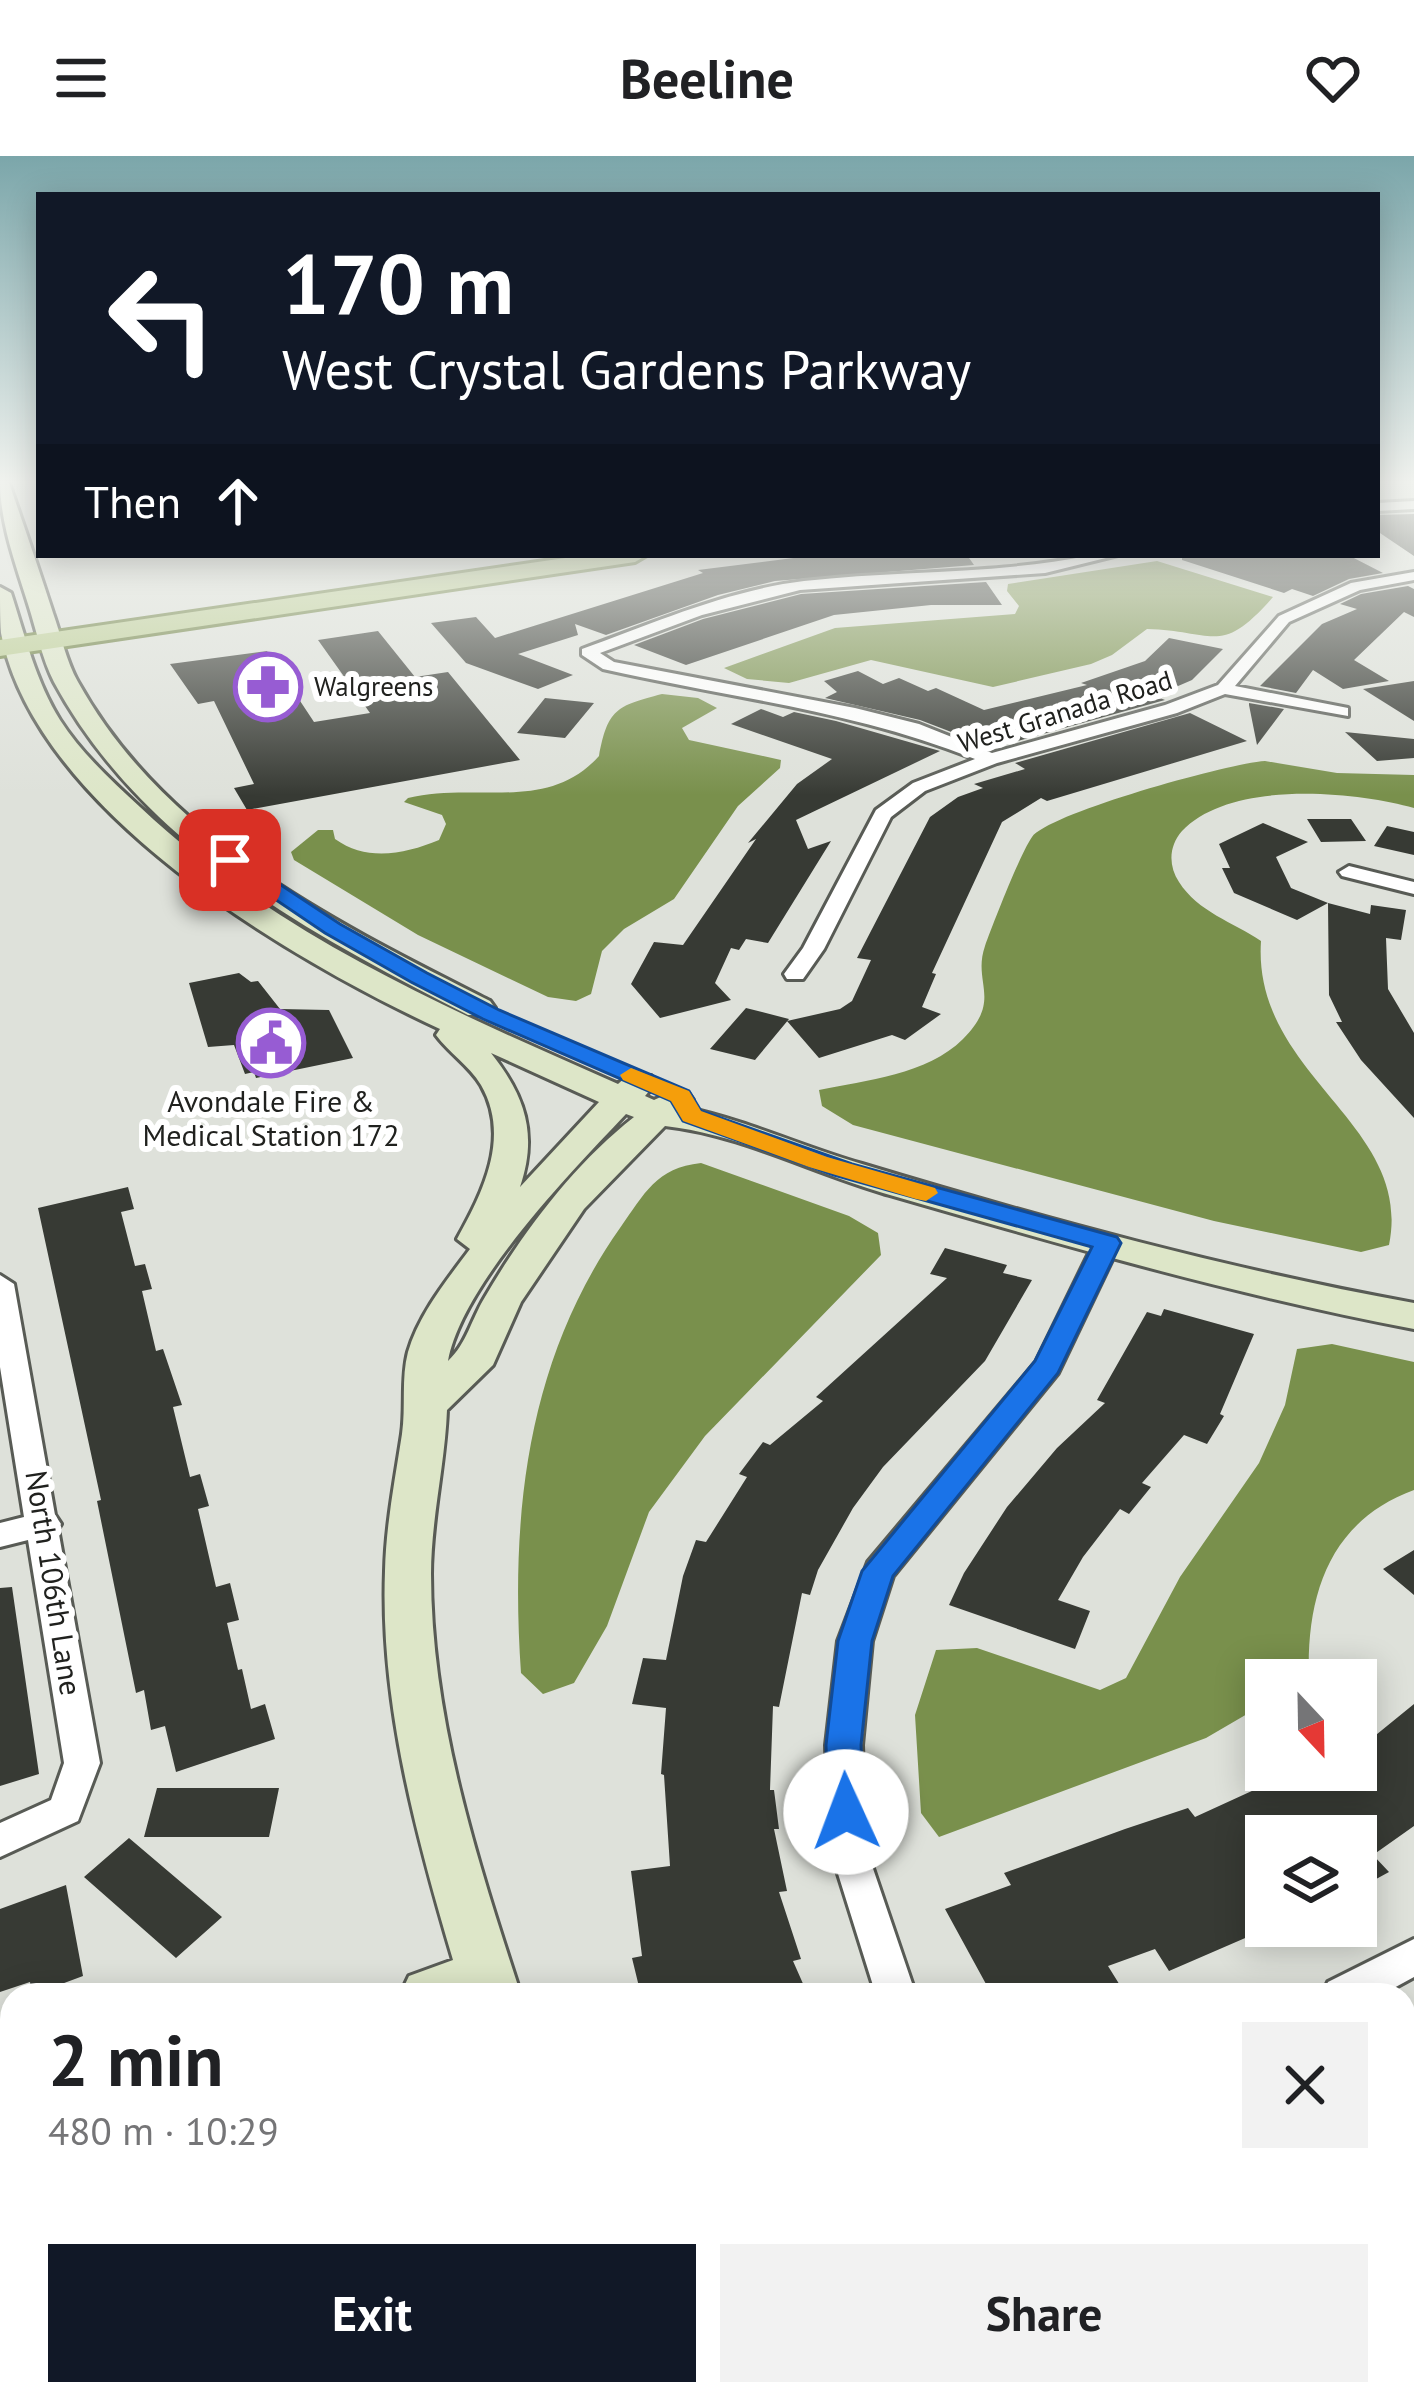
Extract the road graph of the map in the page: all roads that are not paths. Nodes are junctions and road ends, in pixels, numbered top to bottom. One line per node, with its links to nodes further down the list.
1 (33, 585): 7 (main road)
2 (345, 585): 7 (main road)
3 (404, 585): 7 (main road)
4 (815, 585): 11 (street)
5 (1362, 585): 9 (street, West Granada Road)
6 (0, 593): 8 (main road)
7 (49, 631): 8 (main road); 14 (main road)
8 (7, 638): 15 (main road)
9 (1224, 689): 10 (street); 11 (street, West Granada Road)
10 (1342, 712)
11 (991, 759): 16 (street, West Granada Road)
12 (1349, 872): 13 (street)
13 (1414, 889)
14 (370, 951): 15 (main road); 18 (main road)
15 (338, 966): 17 (main road)
16 (795, 974)
17 (408, 1004): 18 (main road); 21 (main road)
18 (657, 1100): 19 (main road); 21 (main road); 23 (main road)
19 (1107, 1243): 22 (main road); 29 (street)
20 (0, 1284): 24 (street, North 106th Lane)
21 (458, 1297): 23 (main road)
22 (1414, 1316)
23 (428, 1403): 28 (main road)
24 (45, 1524): 25 (street); 26 (street, North 106th Lane)
25 (0, 1534)
26 (0, 1841)
27 (1414, 1958): 30 (street)
28 (488, 1983)
29 (892, 1983)
30 (1365, 1983)

